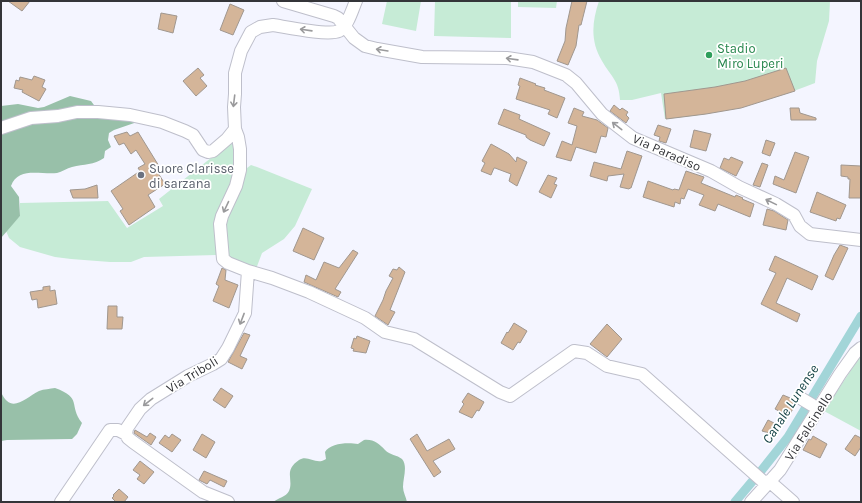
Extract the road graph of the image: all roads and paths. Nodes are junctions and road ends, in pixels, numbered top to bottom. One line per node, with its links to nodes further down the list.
1 (283, 1): 3 (street, Via Paradiso)
2 (356, 1): 3 (street)
3 (344, 27): 5 (street, one-way to 5); 6 (street, Via Paradiso, one-way to 3)
4 (1, 128): 5 (street)
5 (235, 129): 7 (street, one-way to 7)
6 (861, 240)
7 (248, 271): 9 (street, Via Triboli, one-way to 9); 10 (street)
8 (861, 348): 10 (street, Via Falcinello)
9 (126, 434): 11 (street); 12 (street)
10 (765, 482): 13 (street, Via Falcinello); 14 (street)
11 (61, 502)
12 (228, 502)
13 (751, 502)
14 (793, 502)

